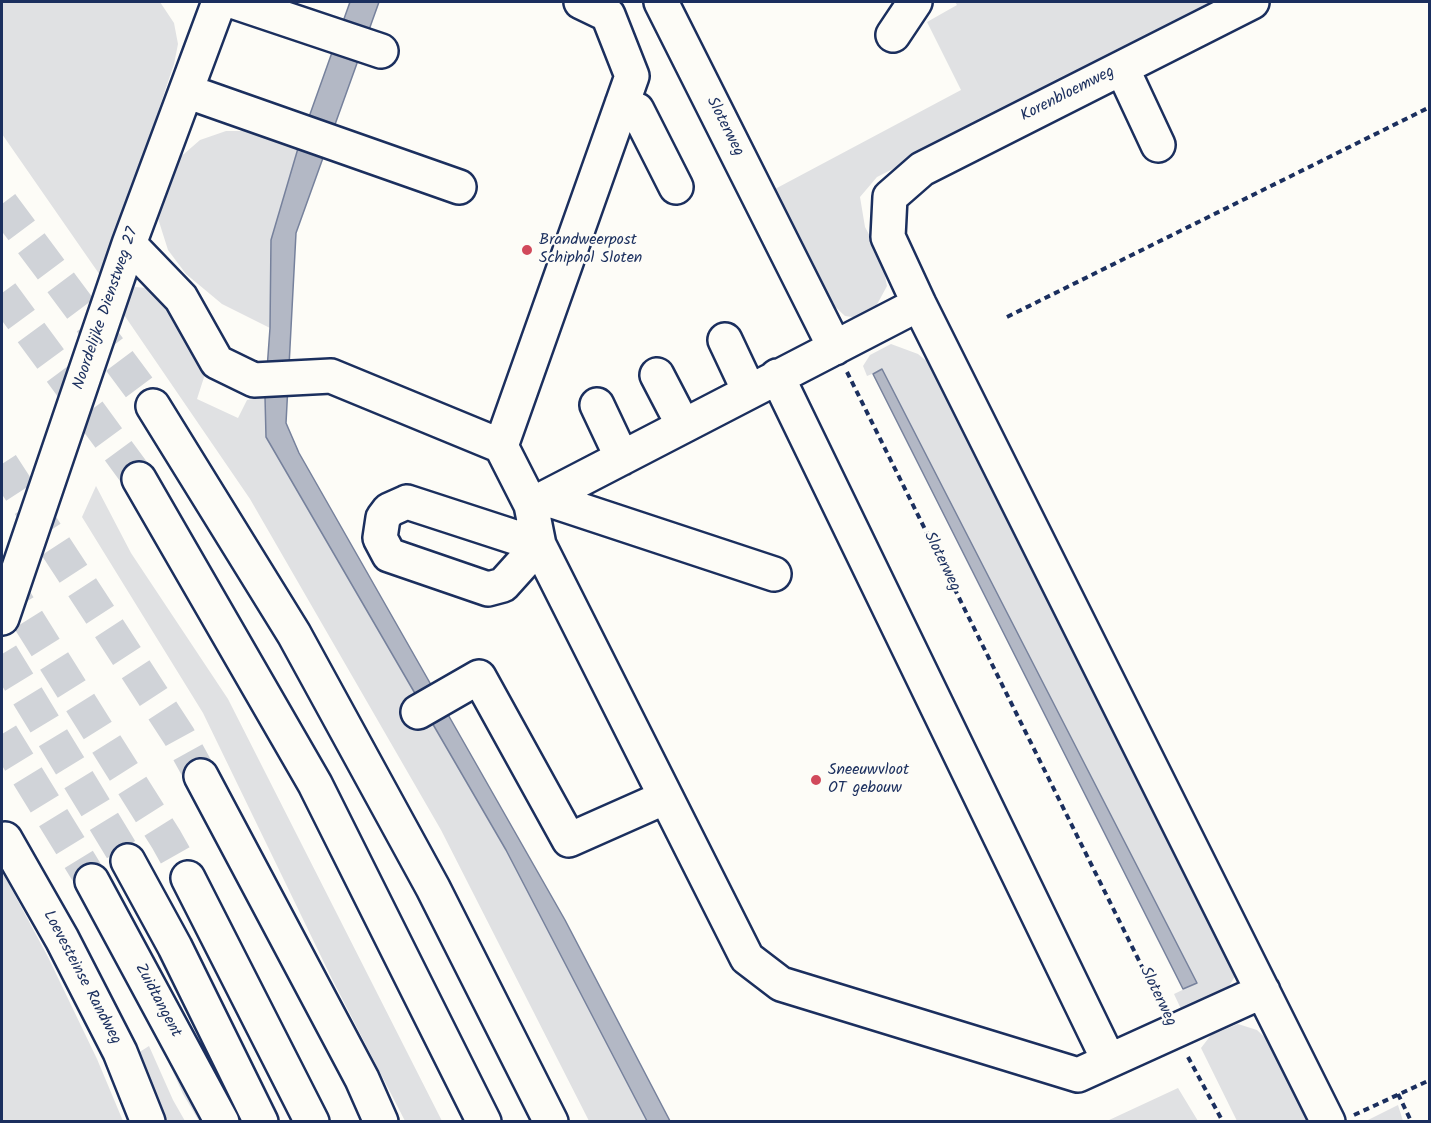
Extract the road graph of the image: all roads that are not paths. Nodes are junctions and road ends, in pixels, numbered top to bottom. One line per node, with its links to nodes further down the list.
1 (219, 2): 10 (main road, Noordelijke Dienstweg 27)
2 (235, 2): 8 (main road)
3 (581, 2): 11 (main road)
4 (661, 2): 18 (main road, Sloterweg)
5 (915, 2): 7 (main road)
6 (1252, 2): 9 (main road, Korenbloemweg)
7 (893, 35)
8 (381, 51)
9 (1122, 68): 12 (main road); 16 (main road, Korenbloemweg)
10 (186, 92): 14 (main road); 15 (main road, Noordelijke Dienstweg 27)
11 (622, 104): 13 (main road); 24 (main road)
12 (1158, 145)
13 (676, 187)
14 (459, 188)
15 (129, 244): 24 (main road); 29 (main road, Noordelijke Dienstweg 27)
16 (919, 304): 18 (main road); 37 (main road)
17 (725, 340): 20 (main road)
18 (835, 348): 20 (main road)
19 (657, 375): 23 (main road)
20 (763, 383): 23 (main road); 38 (main road)
21 (597, 405): 25 (main road)
22 (153, 406): 46 (main road)
23 (683, 425): 25 (main road)
24 (501, 446): 27 (main road)
25 (622, 458): 27 (main road)
26 (139, 479): 45 (main road)
27 (537, 502): 28 (main road); 32 (main road)
28 (774, 574)
29 (2, 618)
30 (418, 712): 32 (main road)
31 (201, 776): 44 (main road)
32 (666, 797): 38 (main road)
33 (5, 839): 40 (main road, Loevesteinse Randweg)
34 (128, 861): 42 (main road)
35 (188, 878): 43 (main road)
36 (92, 882): 41 (main road, Zuidtangent)
37 (1263, 991): 38 (main road); 39 (main road)
38 (1108, 1059)
39 (1340, 1119)
40 (148, 1122)
41 (222, 1122)
42 (261, 1122)
43 (312, 1122)
44 (381, 1122)
45 (484, 1122)
46 (551, 1122)

